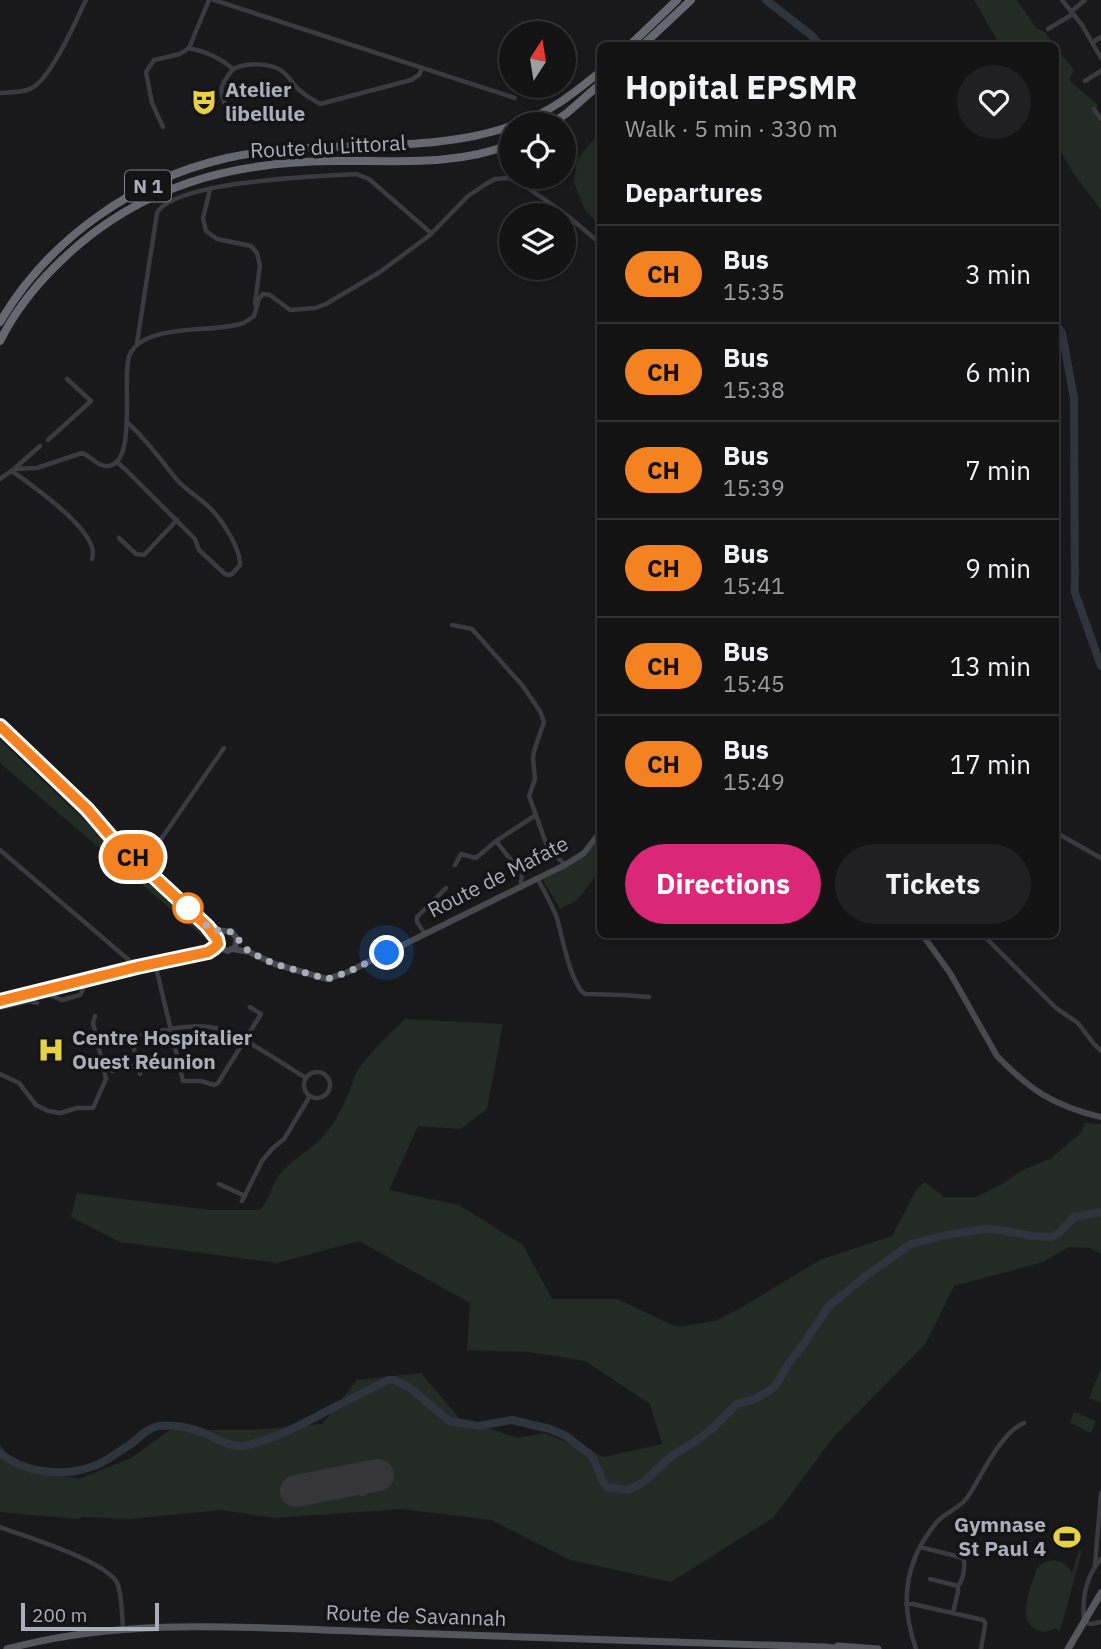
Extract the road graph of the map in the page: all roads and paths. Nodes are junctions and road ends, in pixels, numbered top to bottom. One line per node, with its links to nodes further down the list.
1 (86, 0): 21 (street)
2 (211, 0): 13 (street); 15 (street)
3 (677, 0): 11 (highway)
4 (691, 0): 12 (highway)
5 (1062, 0): 7 (street)
6 (1085, 0): 7 (street)
7 (1072, 13): 8 (street); 10 (street)
8 (1048, 29)
9 (1101, 37): 10 (street)
10 (1093, 41): 14 (street)
11 (633, 42)
12 (646, 42)
13 (188, 48): 16 (street); 28 (street)
14 (1101, 58)
15 (422, 68): 16 (street); 22 (street)
16 (233, 69): 26 (street)
17 (1101, 71): 19 (street)
18 (597, 74): 24 (highway)
19 (1085, 81)
20 (597, 87): 25 (highway)
21 (0, 93)
22 (499, 93)
23 (1094, 109): 27 (street)
24 (543, 112)
25 (568, 112)
26 (228, 113)
27 (1101, 119)
28 (163, 127)
29 (499, 130): 35 (highway, Route du Littoral / N 1)
30 (499, 148): 36 (highway, Route du Littoral / N 1)
31 (210, 189): 32 (street); 34 (street); 37 (street)
32 (431, 233): 33 (street); 34 (street)
33 (597, 241)
34 (254, 316): 37 (street)
35 (0, 322)
36 (0, 341)
37 (137, 344): 39 (street)
38 (67, 379): 40 (street)
39 (126, 422): 42 (street); 45 (street)
40 (48, 439)
41 (40, 446): 43 (street)
42 (117, 463): 43 (street); 45 (street)
43 (13, 470): 44 (street); 47 (street)
44 (0, 479)
45 (177, 520): 46 (street)
46 (119, 538)
47 (92, 559)
48 (452, 625): 52 (street)
49 (0, 726): 54 (main road)
50 (0, 734): 54 (main road)
51 (225, 748): 54 (street)
52 (536, 815): 56 (street); 60 (street)
53 (1059, 834): 58 (street)
54 (110, 835): 64 (main road)
55 (597, 836): 60 (main road, Route de Mafate)
56 (496, 841): 59 (street); 62 (street)
57 (0, 850): 76 (street)
58 (1101, 858)
59 (455, 865)
60 (565, 865): 61 (main road, Route de Mafate)
61 (537, 878): 62 (main road, Route de Mafate); 79 (street)
62 (523, 886): 66 (main road, Route de Mafate)
63 (446, 888): 66 (street)
64 (207, 926): 65 (main road); 70 (main road)
65 (224, 931): 69 (main road); 70 (main road)
66 (425, 934): 74 (main road, Route de Mafate)
67 (925, 938): 94 (main road)
68 (985, 938): 87 (street)
69 (237, 939): 71 (main road); 74 (main road, Route de Mafate)
70 (217, 942): 72 (main road); 73 (street)
71 (233, 949): 72 (main road); 74 (main road, Route de Mafate)
72 (223, 950): 73 (street)
73 (208, 952): 75 (street)
74 (249, 952)
75 (155, 963): 76 (street); 85 (street)
76 (137, 967): 77 (street)
77 (88, 979): 78 (street); 78 (street)
78 (49, 989): 80 (street)
79 (649, 997)
80 (0, 1001)
81 (37, 1003): 83 (street)
82 (250, 1007): 86 (street)
83 (0, 1008)
84 (95, 1016): 90 (street)
85 (171, 1028): 86 (street); 86 (street); 88 (street)
86 (245, 1041): 92 (street)
87 (1101, 1051)
88 (138, 1065): 89 (street); 91 (street)
89 (112, 1071)
90 (0, 1074)
91 (140, 1074)
92 (306, 1078): 93 (street); 93 (street)
93 (310, 1096): 95 (street)
94 (1101, 1117)
95 (219, 1184)
96 (1024, 1423): 99 (street)
97 (1101, 1493): 101 (street)
98 (0, 1527): 112 (street)
99 (920, 1547): 103 (street); 106 (street)
100 (1101, 1559): 101 (street)
101 (1095, 1566): 107 (street)
102 (930, 1579): 103 (street)
103 (958, 1586): 108 (street)
104 (1101, 1593): 109 (main road)
105 (1101, 1599): 109 (main road)
106 (906, 1604): 108 (street); 113 (street)
107 (1083, 1605): 109 (street); 111 (street)
108 (953, 1613): 120 (street)
109 (1091, 1614): 111 (main road)
110 (1101, 1622): 111 (street)
111 (1086, 1623): 121 (main road)
112 (123, 1629): 114 (main road, Route de Savannah); 115 (main road, Route de Savannah)
113 (912, 1638): 118 (street); 119 (street)
114 (826, 1647): 116 (main road); 117 (main road)
115 (7, 1649)
116 (841, 1649)
117 (878, 1649)
118 (910, 1649)
119 (916, 1649)
120 (981, 1649)
121 (1070, 1649)

